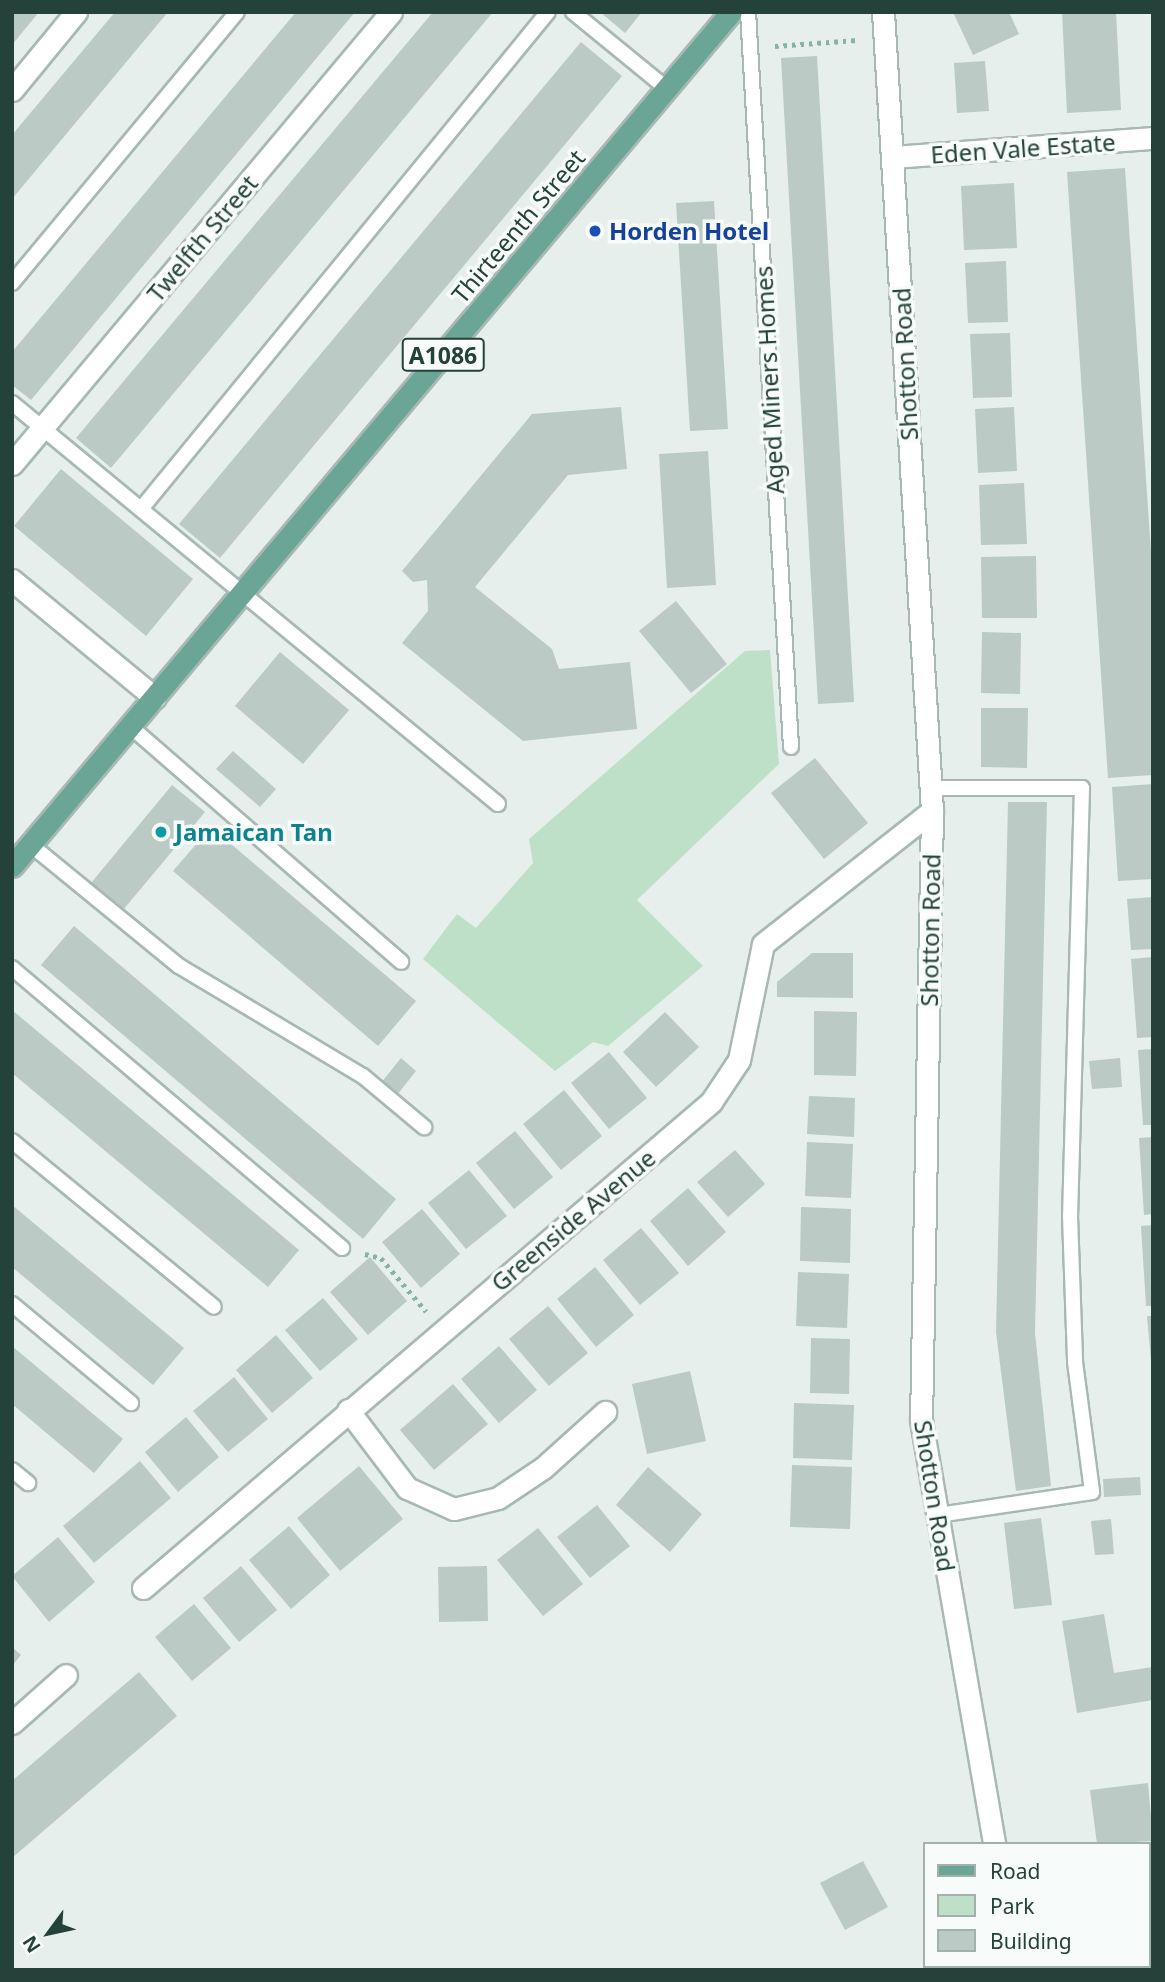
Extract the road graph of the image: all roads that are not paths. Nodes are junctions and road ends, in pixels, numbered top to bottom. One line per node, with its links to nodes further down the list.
1 (76, 12): 10 (street)
2 (236, 12): 13 (lane)
3 (391, 12): 15 (street, Twelfth Street)
4 (548, 12): 17 (lane)
5 (573, 12): 9 (lane)
6 (731, 12): 9 (main road, Thirteenth Street / A1086)
7 (748, 12): 22 (lane, Aged Miners Homes)
8 (883, 12): 12 (street, Shotton Road)
9 (667, 89): 19 (main road, Thirteenth Street / A1086)
10 (12, 90)
11 (1153, 138): 12 (street, Eden Vale Estate)
12 (893, 157): 23 (street, Shotton Road)
13 (12, 283)
14 (12, 403): 15 (lane)
15 (42, 428): 16 (street, Twelfth Street); 17 (lane)
16 (12, 464)
17 (141, 509): 19 (lane)
18 (12, 580): 20 (street)
19 (244, 593): 20 (main road, Thirteenth Street / A1086); 24 (lane)
20 (155, 698): 21 (main road, A1086)
21 (131, 727): 26 (main road, A1086); 28 (lane)
22 (791, 747)
23 (930, 788): 25 (street, Shotton Road); 40 (lane)
24 (498, 804)
25 (932, 811): 36 (street, Greenside Avenue); 40 (street, Shotton Road)
26 (31, 845): 27 (main road, A1086); 30 (lane)
27 (12, 866)
28 (401, 962)
29 (12, 968): 32 (lane)
30 (425, 1127)
31 (12, 1141): 34 (lane)
32 (342, 1248)
33 (12, 1304): 35 (lane)
34 (214, 1307)
35 (131, 1403)
36 (348, 1410): 37 (street); 41 (street, Greenside Avenue)
37 (606, 1412)
38 (12, 1470): 39 (lane)
39 (27, 1483)
40 (938, 1516): 44 (street, Shotton Road)
41 (143, 1588)
42 (66, 1675): 43 (street)
43 (12, 1723)
44 (994, 1842)

